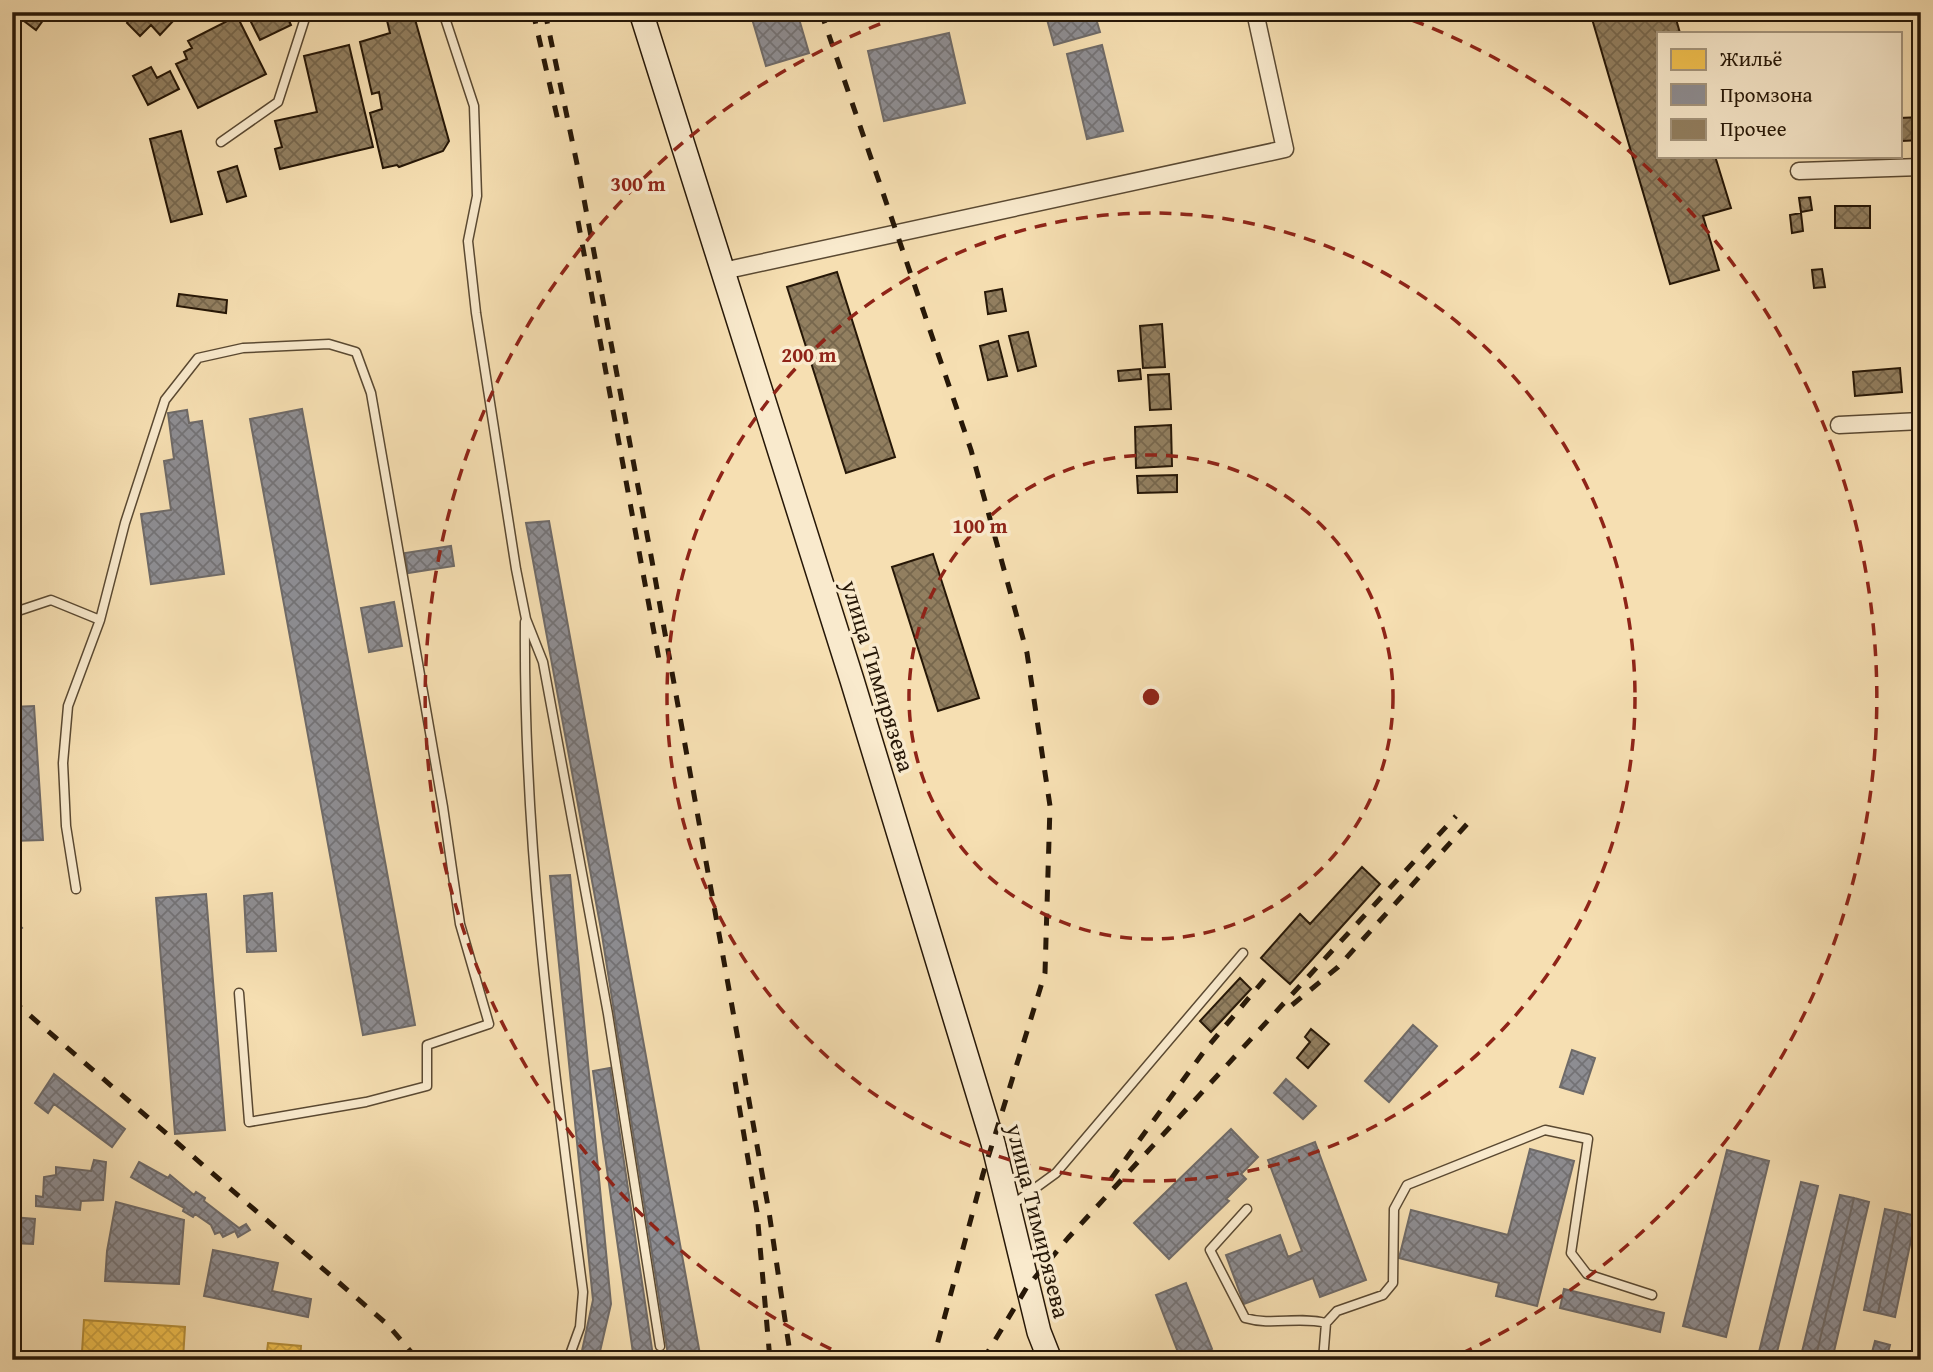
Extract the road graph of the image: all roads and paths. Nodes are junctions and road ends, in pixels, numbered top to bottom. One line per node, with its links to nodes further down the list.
1 (307, 12): 5 (lane)
2 (443, 12): 12 (lane)
3 (641, 12): 8 (main road, улица Тимирязева)
4 (1255, 12): 8 (street)
5 (221, 142)
6 (1921, 167): 7 (street)
7 (1799, 171)
8 (723, 271): 17 (main road, улица Тимирязева)
9 (1921, 421): 10 (street)
10 (1839, 425)
11 (12, 613): 13 (lane)
12 (526, 619): 21 (lane); 22 (lane)
13 (100, 620): 14 (lane); 16 (lane)
14 (76, 889)
15 (1243, 953): 17 (lane)
16 (239, 993)
17 (1008, 1208): 23 (main road, улица Тимирязева)
18 (1247, 1209): 20 (lane)
19 (1652, 1295): 20 (lane)
20 (1326, 1323): 24 (lane)
21 (660, 1346)
22 (568, 1360)
23 (1049, 1360)
24 (1323, 1360)

